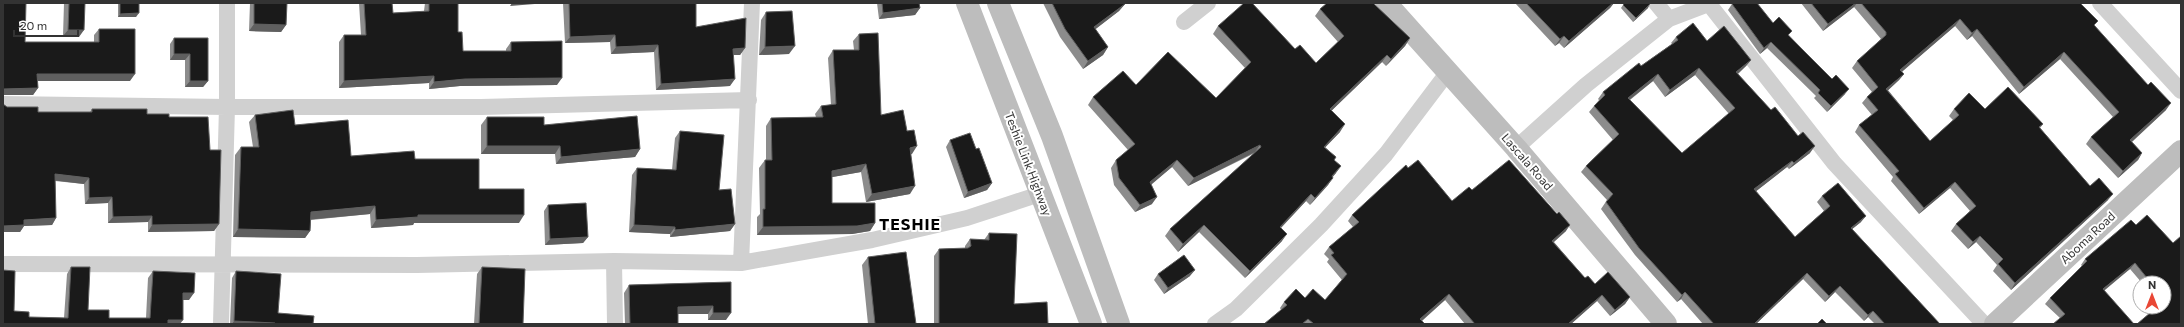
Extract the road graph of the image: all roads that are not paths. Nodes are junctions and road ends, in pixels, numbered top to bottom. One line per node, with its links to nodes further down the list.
1 (227, 3): 16 (street)
2 (752, 3): 14 (street)
3 (967, 3): 19 (main road, Teshie Link Highway)
4 (998, 3): 27 (main road)
5 (1208, 3): 11 (street)
6 (1656, 3): 10 (street)
7 (2100, 3): 13 (street)
8 (1710, 4): 10 (street); 30 (street)
9 (1394, 6): 12 (main road, Lascala Road)
10 (1669, 19): 17 (street)
11 (1184, 22)
12 (1448, 72): 17 (main road, Lascala Road); 28 (street)
13 (2181, 91)
14 (749, 100): 16 (street); 21 (street)
15 (3, 104): 16 (street)
16 (227, 107): 23 (street)
17 (1516, 148): 29 (main road, Lascala Road)
18 (2181, 151): 31 (main road, Aboma Road)
19 (1040, 194): 21 (street); 26 (main road, Teshie Link Highway)
20 (614, 261): 21 (street); 23 (street); 25 (street)
21 (741, 263)
22 (3, 264): 23 (street)
23 (223, 264): 24 (street)
24 (220, 324)
25 (615, 324)
26 (1091, 324)
27 (1119, 324)
28 (1215, 324)
29 (1666, 324)
30 (1984, 324)
31 (1995, 324)

